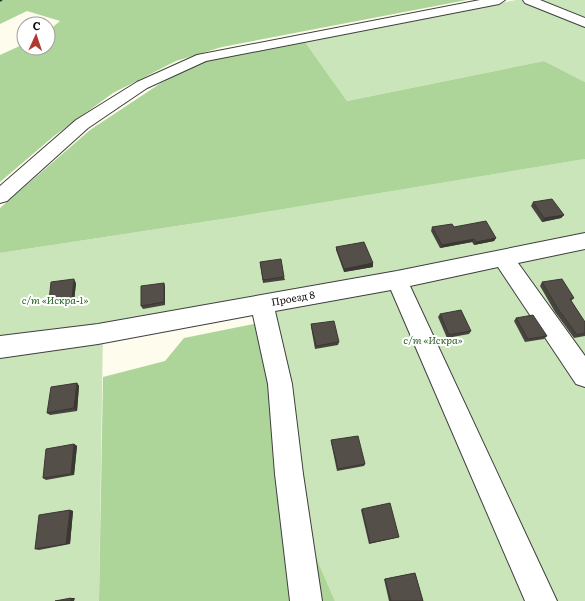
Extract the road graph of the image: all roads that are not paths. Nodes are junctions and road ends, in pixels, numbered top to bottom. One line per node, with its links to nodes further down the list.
1 (499, 0): 4 (street)
2 (529, 0): 3 (street)
3 (585, 23)
4 (0, 196)
5 (585, 241): 6 (street, Проезд 8)
6 (503, 258): 7 (street, Проезд 8); 10 (street)
7 (397, 280): 8 (street, Проезд 8); 12 (street)
8 (262, 303): 9 (street, Проезд 8); 11 (street)
9 (0, 347)
10 (585, 376)
11 (306, 601)
12 (541, 601)

